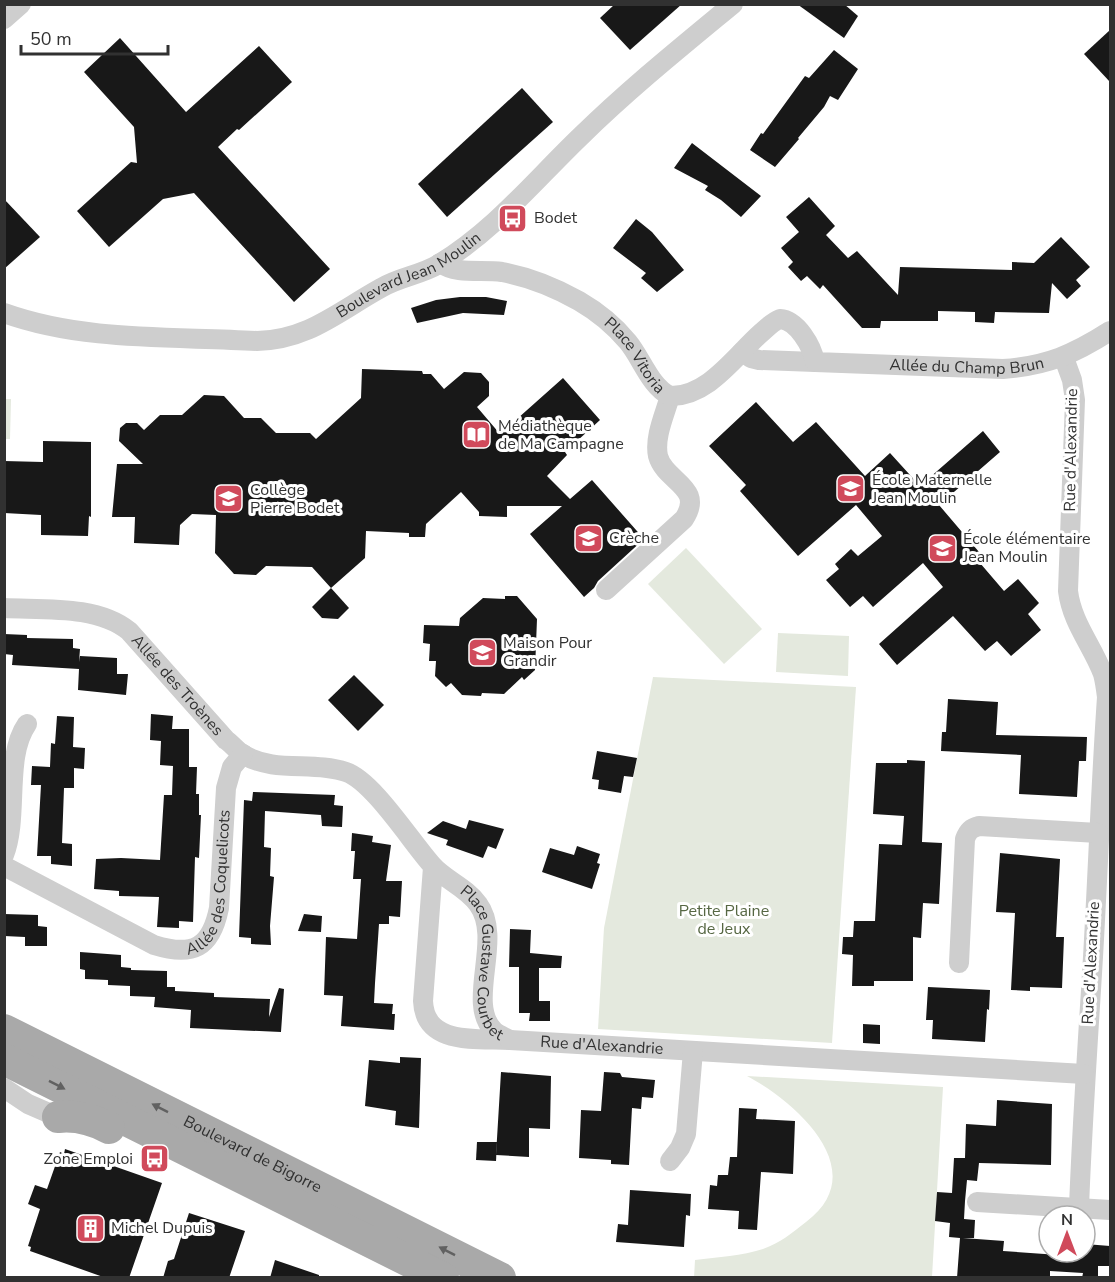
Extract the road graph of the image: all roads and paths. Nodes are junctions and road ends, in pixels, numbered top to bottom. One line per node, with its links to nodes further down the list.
1 (21, 4): 3 (street)
2 (733, 4): 4 (street, Boulevard Jean Moulin)
3 (4, 19)
4 (440, 263): 5 (street, Boulevard Jean Moulin); 10 (street, Place Vitoria)
5 (4, 313)
6 (1110, 331): 8 (street, Allée du Champ Brun)
7 (742, 352): 9 (street, Allée du Champ Brun); 9 (street); 10 (street)
8 (1064, 358): 9 (street, Allée du Champ Brun); 16 (street, Rue d'Alexandrie)
9 (815, 362)
10 (670, 396): 11 (street, Place Vitoria)
11 (606, 590)
12 (4, 608): 14 (street, Allée des Troènes)
13 (27, 724): 17 (street)
14 (243, 754): 15 (street, Allée des Troènes); 18 (street, Allée des Coquelicots)
15 (349, 773): 19 (street, Place Gustave Courbet)
16 (1098, 833): 20 (street, Rue d'Alexandrie); 21 (street)
17 (4, 855)
18 (4, 867)
19 (433, 867): 23 (street, Place Gustave Courbet); 23 (street, Place Gustave Courbet)
20 (1102, 958): 26 (street, Rue d'Alexandrie)
21 (960, 963)
22 (4, 1030): 35 (main road, Boulevard de Bigorre, one-way to 22)
23 (510, 1040): 24 (street, Rue d'Alexandrie)
24 (693, 1051): 26 (street, Rue d'Alexandrie); 29 (street)
25 (4, 1059): 34 (main road, Boulevard de Bigorre, one-way to 34)
26 (1084, 1074): 31 (street, Rue d'Alexandrie)
27 (4, 1089): 28 (street)
28 (58, 1117): 33 (main road)
29 (670, 1161)
30 (977, 1202): 32 (street)
31 (1079, 1204)
32 (1037, 1206)
33 (435, 1278)
34 (443, 1278)
35 (500, 1278)

